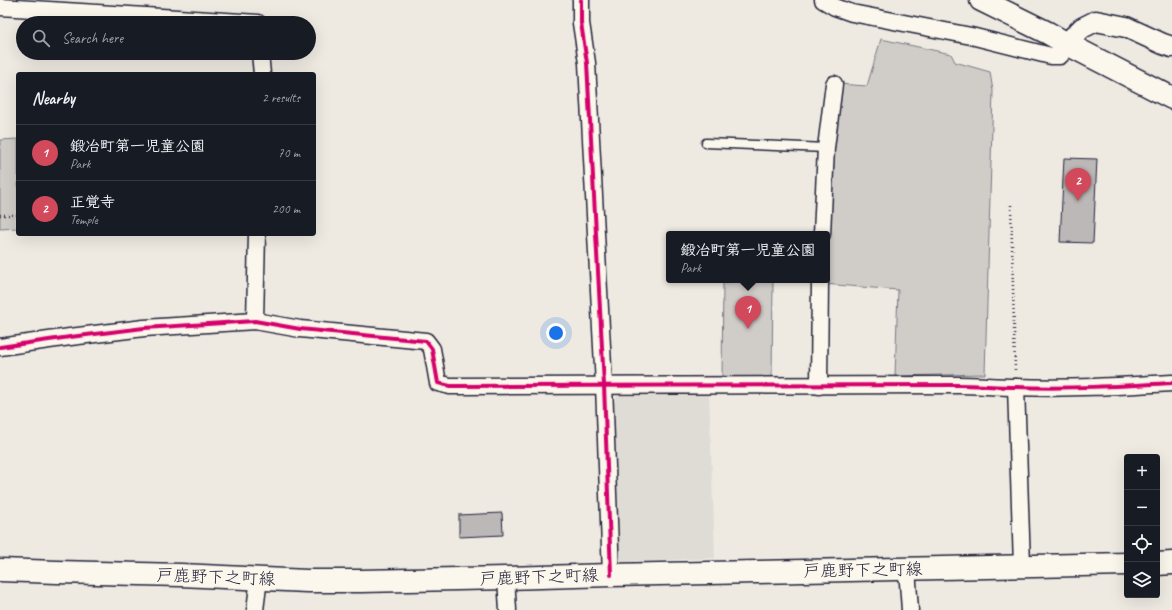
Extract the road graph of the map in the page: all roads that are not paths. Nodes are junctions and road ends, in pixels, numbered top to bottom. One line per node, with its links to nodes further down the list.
1 (581, 0): 20 (street)
2 (823, 0): 6 (street)
3 (980, 0): 6 (main road)
4 (0, 7): 5 (street)
5 (145, 16)
6 (1068, 45): 7 (street); 11 (main road)
7 (1172, 47)
8 (261, 60): 9 (street)
9 (262, 72)
10 (834, 84): 13 (street)
11 (1172, 98)
12 (706, 143): 13 (lane)
13 (826, 148): 14 (street)
14 (822, 231)
15 (257, 236): 17 (street)
16 (820, 283): 21 (street)
17 (255, 321): 18 (street); 20 (street)
18 (0, 347)
19 (1172, 383): 22 (street)
20 (604, 385): 21 (street); 29 (street)
21 (819, 386): 22 (street)
22 (1016, 387): 26 (street)
23 (1172, 563): 25 (main road)
24 (1124, 564): 26 (main road, 戸鹿野下之町線)
25 (1160, 564)
26 (1022, 565): 27 (main road, 戸鹿野下之町線)
27 (907, 569): 29 (main road, 戸鹿野下之町線); 34 (street)
28 (0, 570): 30 (main road, 戸鹿野下之町線)
29 (611, 575): 31 (main road, 戸鹿野下之町線)
30 (259, 578): 31 (main road, 戸鹿野下之町線); 32 (street)
31 (506, 578): 33 (street)
32 (255, 610)
33 (508, 610)
34 (910, 610)

